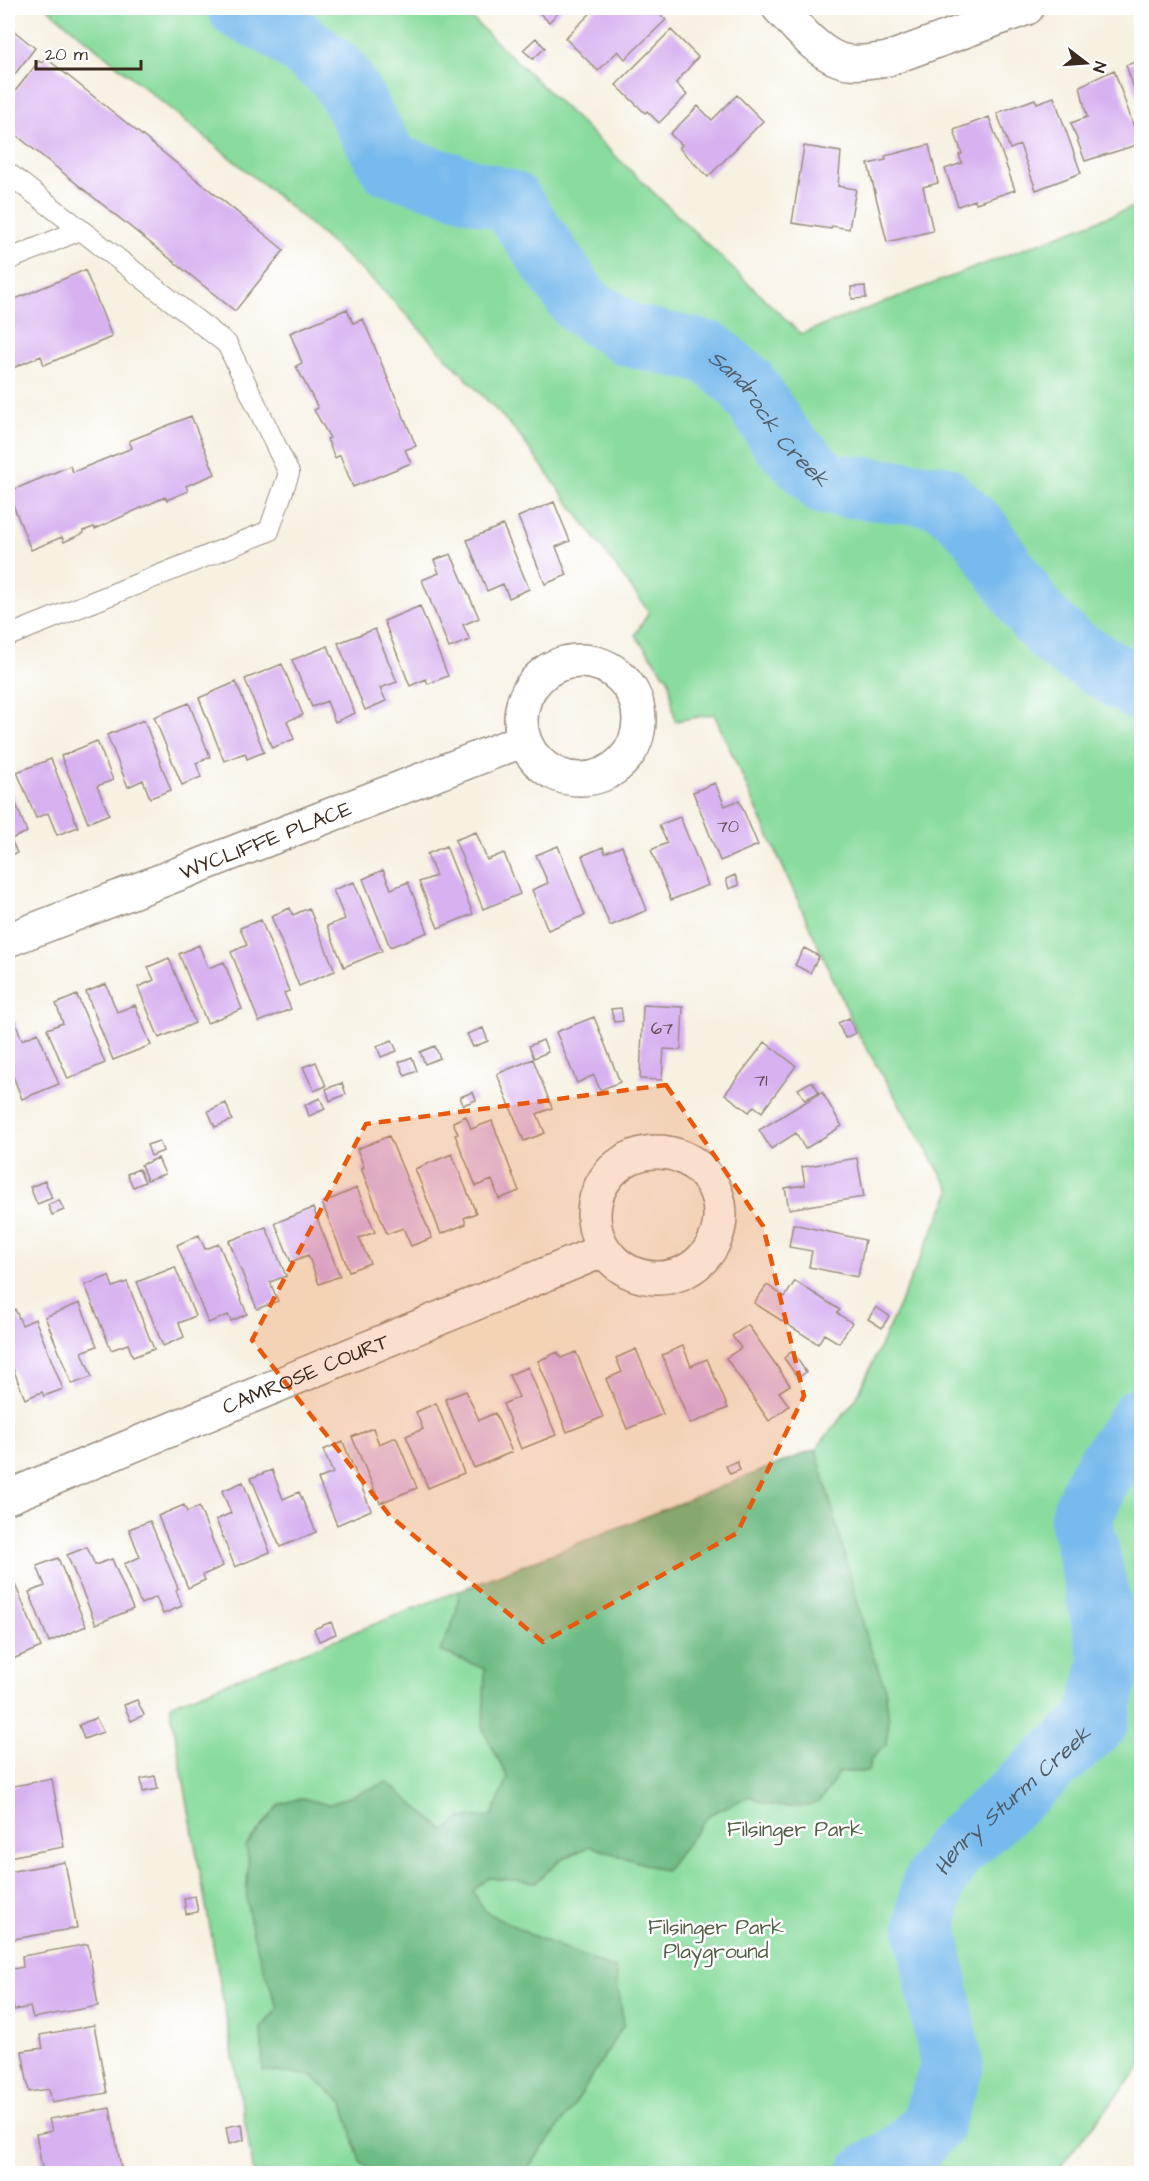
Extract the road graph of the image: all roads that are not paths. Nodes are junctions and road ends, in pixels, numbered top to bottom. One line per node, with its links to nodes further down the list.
1 (778, 8): 2 (street)
2 (1027, 8)
3 (8, 173): 4 (lane)
4 (80, 230): 5 (lane); 6 (lane)
5 (8, 260)
6 (8, 636)
7 (524, 740): 8 (street, WYCLIFFE PLACE)
8 (8, 940)
9 (604, 1250): 10 (street, CAMROSE COURT)
10 (8, 1497)

